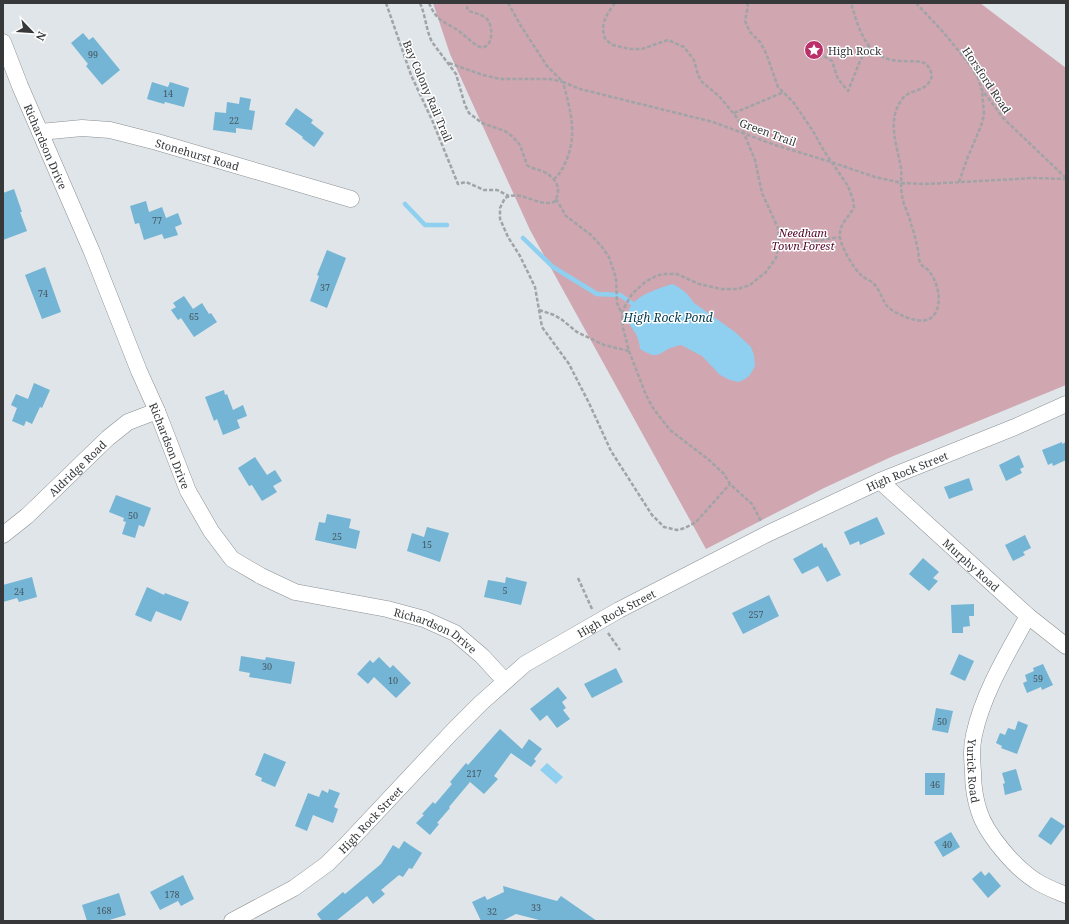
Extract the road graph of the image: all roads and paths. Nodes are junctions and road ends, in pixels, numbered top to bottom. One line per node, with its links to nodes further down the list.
1 (386, 3): 25 (path, Bay Colony Rail Trail)
2 (420, 3): 13 (path)
3 (430, 3): 4 (path)
4 (468, 3)
5 (508, 3): 14 (path, Green Trail)
6 (615, 3): 17 (path)
7 (747, 3): 16 (path)
8 (851, 3): 11 (path)
9 (916, 3): 15 (path, Horsford Road)
10 (3, 42): 18 (street, Richardson Drive)
11 (869, 45): 12 (path); 24 (path)
12 (814, 50)
13 (448, 62): 14 (path); 21 (path)
14 (563, 82): 19 (path, Green Trail); 21 (path)
15 (982, 90): 22 (path, Horsford Road); 23 (path)
16 (784, 92): 17 (path); 20 (path)
17 (734, 113): 19 (path)
18 (40, 132): 26 (street, Stonehurst Road); 34 (street, Richardson Drive)
19 (745, 133): 20 (path, Green Trail); 29 (path)
20 (831, 162): 24 (path, Green Trail); 28 (path)
21 (554, 179): 27 (path)
22 (1066, 179): 23 (path, Green Trail)
23 (959, 182): 24 (path, Green Trail)
24 (902, 183): 28 (path)
25 (509, 196): 27 (path); 30 (path)
26 (351, 199)
27 (556, 199): 31 (path)
28 (840, 237): 29 (path)
29 (779, 247): 31 (path)
30 (538, 310): 32 (path); 36 (path)
31 (622, 314): 32 (path)
32 (629, 351): 36 (path)
33 (1066, 404): 35 (street, High Rock Street)
34 (157, 411): 38 (street, Aldridge Road); 41 (street, Richardson Drive)
35 (880, 481): 37 (street, High Rock Street); 39 (street, Murphy Road)
36 (730, 484): 37 (path)
37 (767, 534): 41 (street, High Rock Street)
38 (3, 535)
39 (1028, 616): 40 (street, Murphy Road); 42 (street, Yurick Road)
40 (1066, 646)
41 (505, 681): 43 (street, High Rock Street)
42 (1066, 895)
43 (232, 921)

